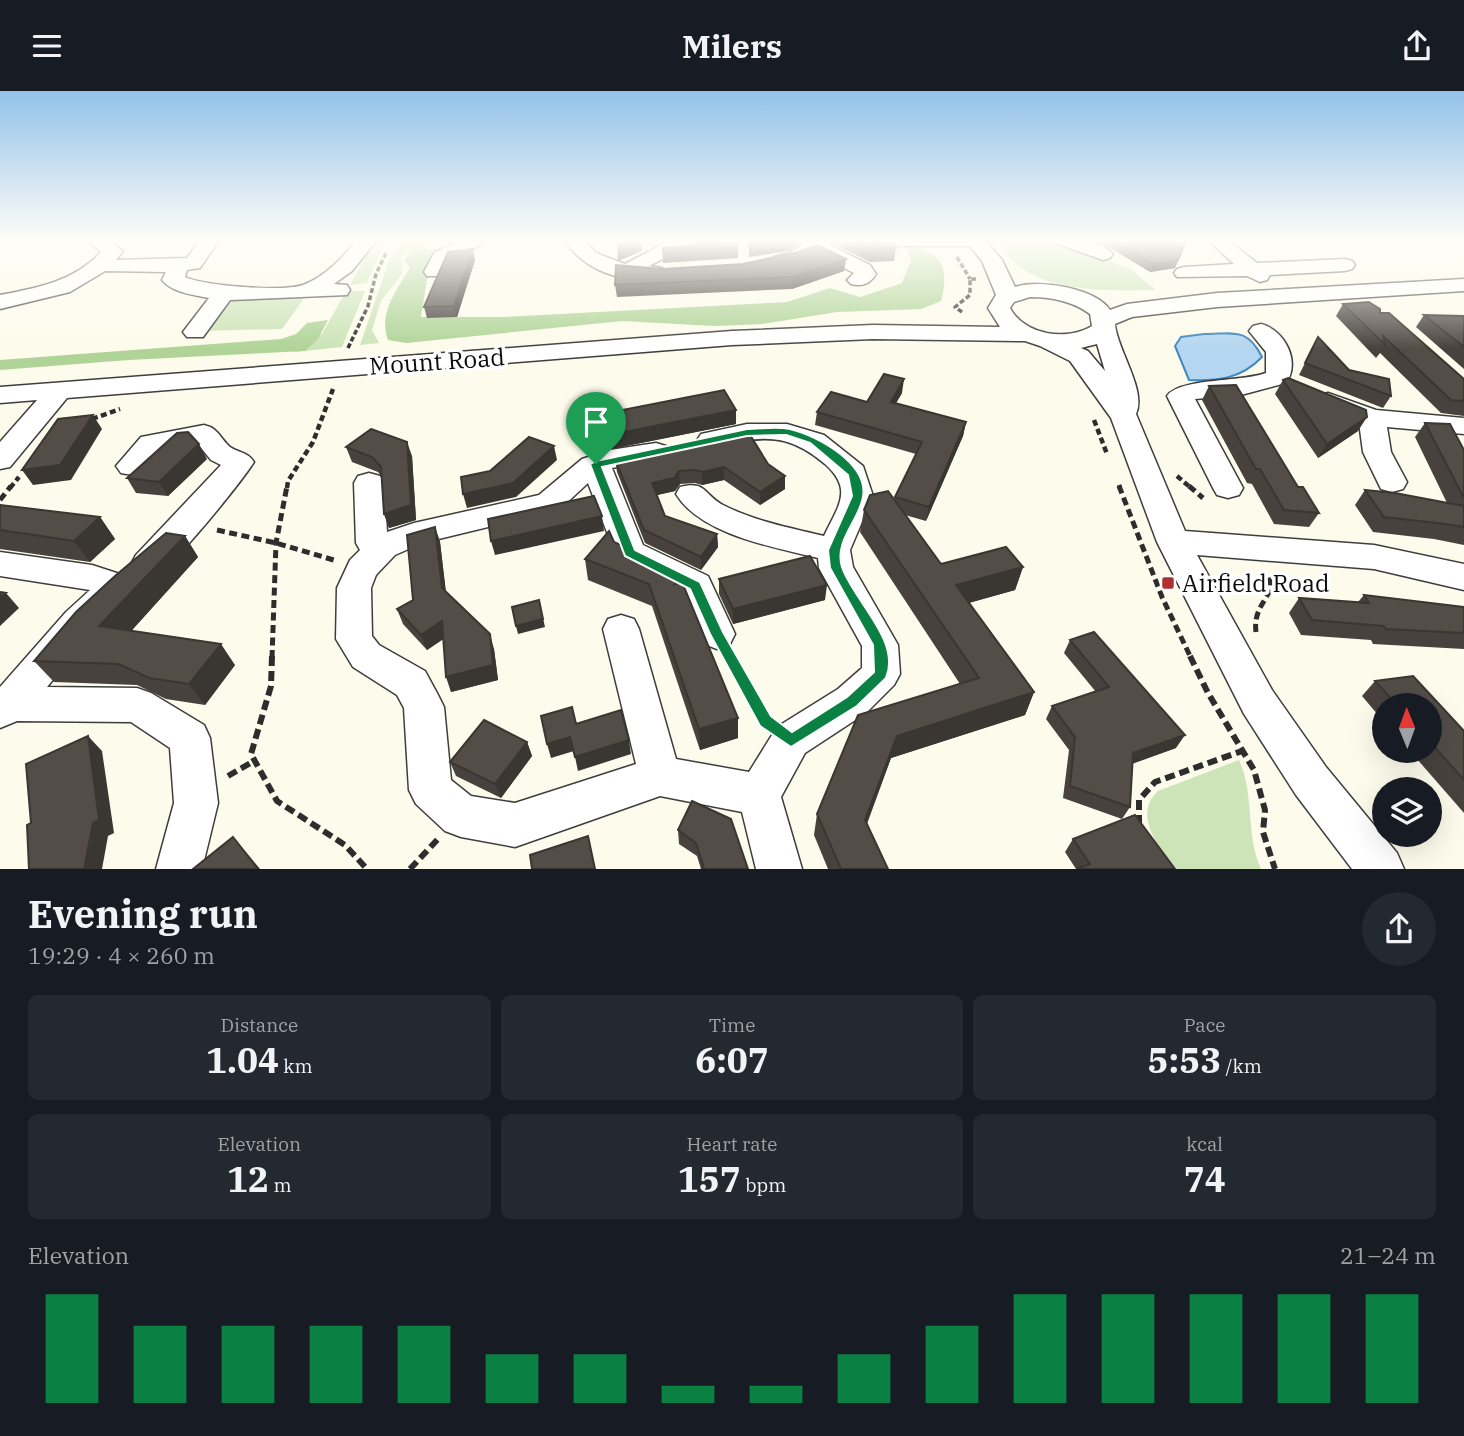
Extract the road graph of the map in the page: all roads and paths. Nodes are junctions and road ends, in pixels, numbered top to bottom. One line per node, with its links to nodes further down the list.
1 (83, 276): 21 (street)
2 (174, 276): 16 (street)
3 (331, 276): 13 (street)
4 (375, 276): 30 (path)
5 (863, 276): 10 (street)
6 (975, 276): 23 (path)
7 (991, 276): 20 (street)
8 (1005, 276): 14 (street)
9 (1260, 276): 18 (street)
10 (858, 280)
11 (1464, 285): 15 (street)
12 (340, 289): 13 (street)
13 (310, 290): 16 (street)
14 (1041, 290): 17 (street); 20 (street, Mount Road)
15 (1354, 292): 18 (street); 22 (street)
16 (224, 293): 27 (street)
17 (1070, 295): 19 (street); 25 (street)
18 (1286, 296): 19 (street)
19 (1217, 300): 25 (street, Mount Road)
20 (1003, 303): 28 (street, Mount Road); 29 (street)
21 (0, 305): 24 (street)
22 (1382, 311)
23 (965, 314)
24 (24, 321)
25 (1105, 324): 29 (street, Mount Road); 35 (street)
26 (1261, 331): 31 (street)
27 (195, 332)
28 (873, 332): 29 (street, Mount Road); 30 (street, Mount Road)
29 (1036, 337): 35 (street)
30 (338, 369): 32 (street, Mount Road); 49 (path)
31 (1277, 378): 36 (street); 45 (street)
32 (60, 390): 33 (street, Mount Road); 38 (street)
33 (0, 395)
34 (1093, 417): 39 (path)
35 (1125, 418): 48 (street)
36 (1372, 418): 37 (street); 44 (street)
37 (1464, 426)
38 (0, 460)
39 (1111, 461)
40 (596, 464): 51 (street); 52 (street); 57 (street)
41 (131, 466): 47 (street)
42 (1115, 473): 61 (path)
43 (369, 482): 52 (street)
44 (1392, 482)
45 (1228, 488)
46 (691, 494): 51 (street)
47 (188, 523): 49 (path); 55 (street)
48 (1173, 542): 50 (street); 69 (street)
49 (276, 543): 52 (path); 66 (path)
50 (1254, 547): 54 (street); 58 (path)
51 (834, 550): 60 (street)
52 (372, 558): 62 (street)
53 (0, 564): 55 (street)
54 (1464, 577)
55 (117, 586): 59 (street)
56 (621, 628): 62 (street)
57 (717, 634): 60 (path)
58 (1263, 643)
59 (5, 707): 65 (street)
60 (791, 740): 63 (street)
61 (1242, 751): 64 (path); 68 (path)
62 (660, 776): 63 (street)
63 (759, 795): 67 (street)
64 (1146, 837)
65 (179, 869)
66 (367, 869)
67 (779, 869)
68 (1275, 869)
69 (1381, 869)

